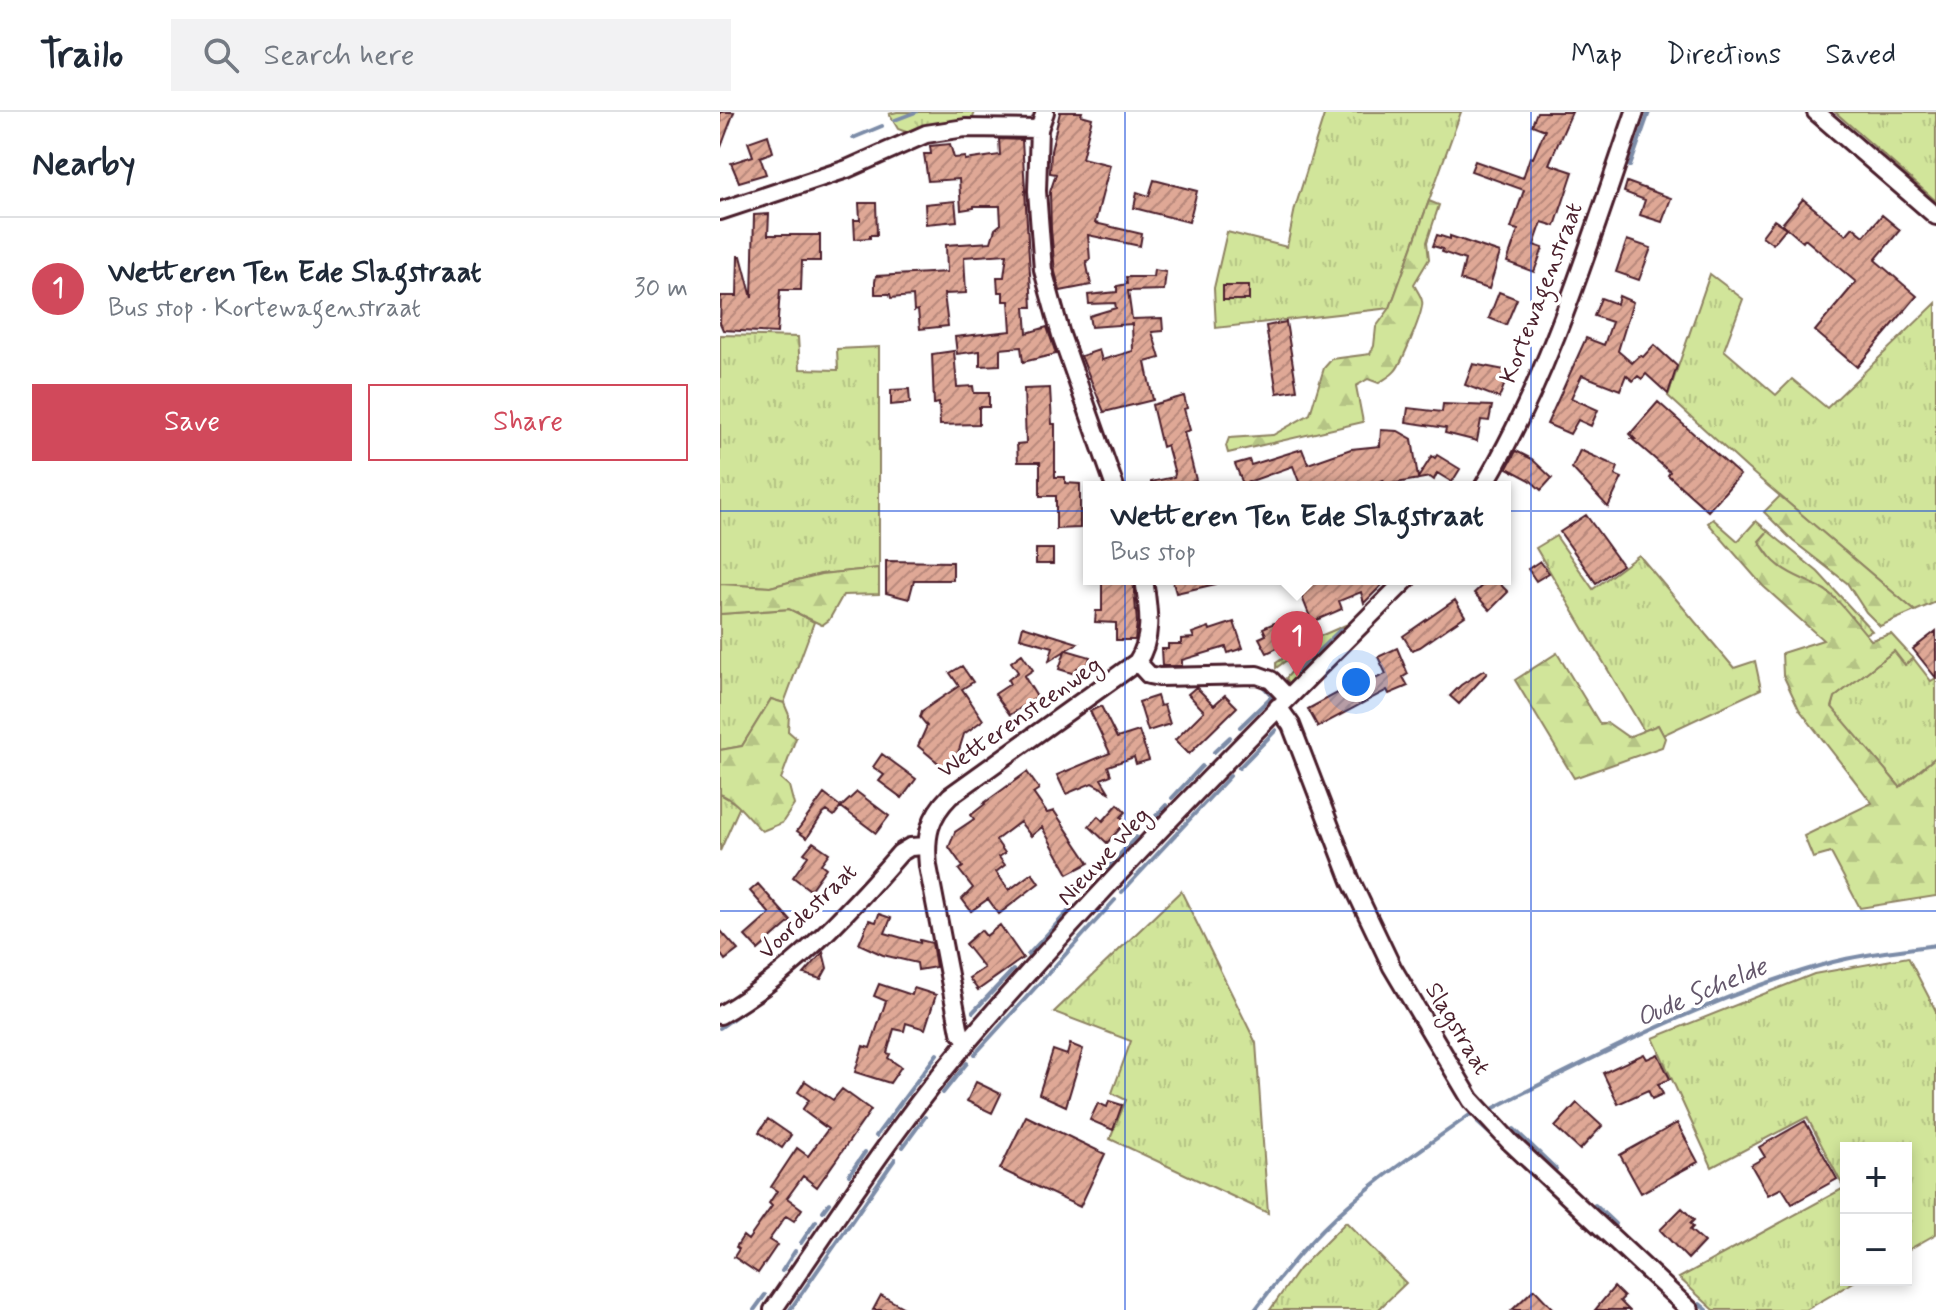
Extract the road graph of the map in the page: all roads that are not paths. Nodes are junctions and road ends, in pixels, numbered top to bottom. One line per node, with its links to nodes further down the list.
1 (1045, 112): 4 (street)
2 (1635, 112): 8 (street, Kortewagenstraat)
3 (1816, 112): 6 (street)
4 (1039, 129): 5 (street); 7 (street)
5 (720, 211)
6 (1936, 216)
7 (1113, 481)
8 (1486, 481)
9 (1145, 585): 11 (street, Wetterensteenweg)
10 (1401, 585): 12 (street)
11 (1137, 662): 12 (street); 13 (street, Wetterensteenweg)
12 (1283, 702): 15 (street, Nieuwe Weg); 17 (street, Slagstraat)
13 (926, 846): 14 (street, Voordestraat); 15 (street)
14 (720, 1015)
15 (968, 1041): 16 (street)
16 (773, 1310)
17 (1690, 1310)

